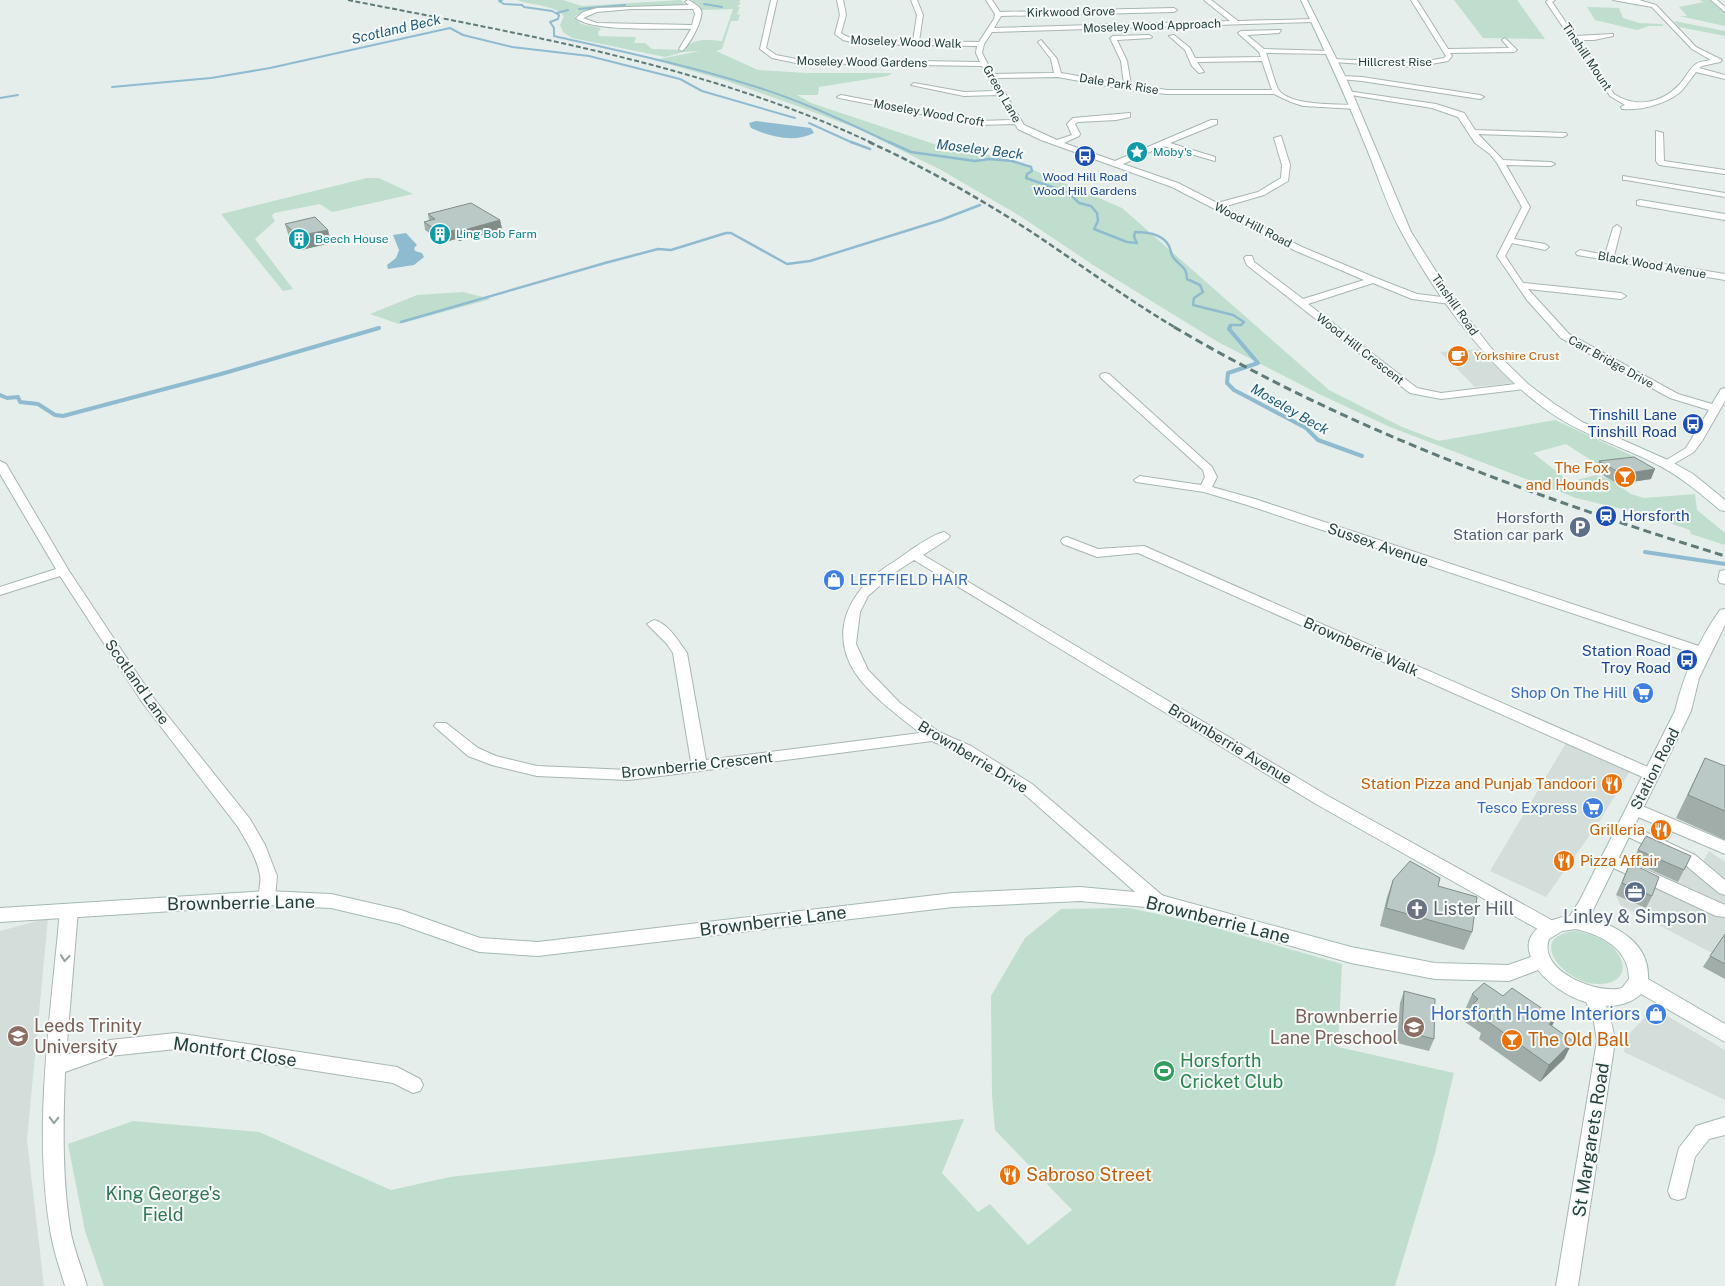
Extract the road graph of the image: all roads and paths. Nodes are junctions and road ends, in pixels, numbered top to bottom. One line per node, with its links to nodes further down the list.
1 (686, 0): 12 (street)
2 (774, 0): 39 (street, Moseley Wood Gardens)
3 (840, 0): 29 (street, Moseley Wood Walk)
4 (914, 0): 29 (street)
5 (989, 0): 15 (street)
6 (1207, 0): 18 (street)
7 (1304, 0): 17 (street, Tinshill Road)
8 (1414, 0): 33 (street, Hillcrest Rise)
9 (1552, 0): 26 (street, Tinshill Mount)
10 (1616, 0): 37 (street)
11 (1714, 0): 13 (street)
12 (693, 7): 19 (street); 20 (street)
13 (1724, 8)
14 (1174, 10): 15 (street, Kirkwood Grove)
15 (998, 14): 21 (street, Green Lane)
16 (640, 18): 19 (street)
17 (1313, 20): 18 (street, Moseley Wood Approach); 34 (street, Tinshill Road)
18 (1236, 23): 21 (street, Moseley Wood Approach)
19 (633, 26): 20 (street)
20 (694, 27): 31 (street)
21 (990, 30): 30 (street, Green Lane)
22 (1280, 31): 32 (street)
23 (1611, 35): 26 (street)
24 (1172, 36): 36 (street)
25 (1149, 37): 47 (street)
26 (1574, 38): 53 (street, Tinshill Mount)
27 (1505, 40): 33 (street)
28 (1041, 42): 42 (street)
29 (916, 43): 30 (street, Moseley Wood Walk)
30 (981, 44): 39 (street, Green Lane)
31 (682, 48)
32 (1262, 51): 34 (street); 35 (street)
33 (1446, 51): 38 (street, Hillcrest Rise)
34 (1329, 52): 38 (street, Tinshill Road)
35 (1266, 59): 36 (street); 48 (street)
36 (1193, 60): 41 (street)
37 (1722, 60): 40 (street)
38 (1333, 61): 45 (street, Tinshill Road)
39 (984, 64): 43 (street, Green Lane)
40 (1694, 69): 44 (street); 53 (street)
41 (1201, 72)
42 (1058, 75): 43 (street, Dale Park Rise); 47 (street, Dale Park Rise)
43 (991, 76): 50 (street, Green Lane)
44 (1725, 76)
45 (1342, 78): 49 (street, Tinshill Road); 51 (street)
46 (914, 85): 50 (street)
47 (1128, 88): 48 (street, Dale Park Rise)
48 (1276, 92): 54 (street)
49 (1347, 93): 54 (street, Tinshill Road); 59 (street, Carr Bridge Drive)
50 (1000, 94): 57 (street, Green Lane)
51 (1480, 97)
52 (841, 98): 57 (street, Moseley Wood Croft)
53 (1634, 106): 55 (street)
54 (1353, 107): 85 (street, Tinshill Road)
55 (1618, 108)
56 (1127, 115): 63 (street)
57 (1016, 122): 63 (street, Green Lane)
58 (1214, 122): 64 (street)
59 (1474, 132): 61 (street); 66 (street, Carr Bridge Drive)
60 (1659, 133): 69 (street)
61 (1563, 135)
62 (1278, 138): 73 (street)
63 (1056, 143): 67 (street, Wood Hill Road)
64 (1164, 144): 65 (street); 67 (street)
65 (1212, 160)
66 (1501, 162): 68 (street); 76 (street, Carr Bridge Drive)
67 (1117, 163): 73 (street, Wood Hill Road)
68 (1551, 164)
69 (1725, 172)
70 (1626, 178): 71 (street)
71 (1725, 195)
72 (1640, 204): 74 (street)
73 (1216, 206): 82 (street, Wood Hill Road)
74 (1725, 217)
75 (1625, 237): 80 (street)
76 (1508, 240): 77 (street); 83 (street, Carr Bridge Drive)
77 (1545, 247)
78 (1580, 253): 80 (street, Black Wood Avenue)
79 (1249, 258): 86 (street)
80 (1609, 258): 81 (street, Black Wood Avenue)
81 (1725, 277)
82 (1373, 280): 85 (street, Wood Hill Road); 86 (street, Wood Hill Crescent)
83 (1520, 285): 84 (street); 89 (street, Carr Bridge Drive)
84 (1621, 296)
85 (1450, 301): 88 (street, Tinshill Road)
86 (1301, 303): 88 (street, Wood Hill Crescent)
87 (1105, 376): 93 (street)
88 (1524, 386): 91 (street, Tinshill Road)
89 (1721, 399): 91 (street)
90 (0, 464): 98 (street, Scotland Lane)
91 (1666, 464): 94 (street, Tinshill Road)
92 (1140, 480): 93 (street)
93 (1205, 489): 104 (street, Sussex Avenue)
94 (1725, 507)
95 (944, 536): 97 (street, Brownberrie Drive)
96 (1067, 541): 108 (street, Brownberrie Walk)
97 (914, 555): 106 (street, Brownberrie Drive); 120 (street, Brownberrie Avenue)
98 (63, 570): 101 (street); 114 (street, Scotland Lane)
99 (1725, 574): 100 (street)
100 (1725, 580)
101 (0, 591)
102 (1725, 612): 104 (street, Station Road)
103 (654, 624): 107 (street)
104 (1703, 652): 108 (street, Station Road)
105 (440, 726): 107 (street, Brownberrie Crescent)
106 (934, 736): 107 (street, Brownberrie Crescent); 115 (street, Brownberrie Drive)
107 (699, 766)
108 (1652, 775): 109 (street, Station Road)
109 (1635, 809): 110 (street, Station Road); 111 (street)
110 (1624, 828): 112 (street, Station Road); 113 (street)
111 (1725, 848)
112 (1609, 859): 117 (street); 119 (street, Station Road)
113 (1725, 889)
114 (268, 898): 115 (street, Brownberrie Lane); 116 (street, Brownberrie Lane)
115 (1157, 901): 121 (street, Brownberrie Lane)
116 (69, 910): 118 (street, Brownberrie Lane); 125 (street, one-way to 125)
117 (1722, 911)
118 (0, 915)
119 (1576, 922): 120 (street); 122 (street)
120 (1549, 927): 121 (street)
121 (1542, 961): 123 (street)
122 (1638, 983): 123 (street); 124 (street)
123 (1593, 996): 130 (street, St Margarets Road)
124 (1725, 1034)
125 (56, 1067): 126 (street, Montfort Close); 129 (street, one-way to 129)
126 (413, 1085)
127 (1725, 1126): 128 (street)
128 (1678, 1192)
129 (76, 1286)
130 (1567, 1286)

